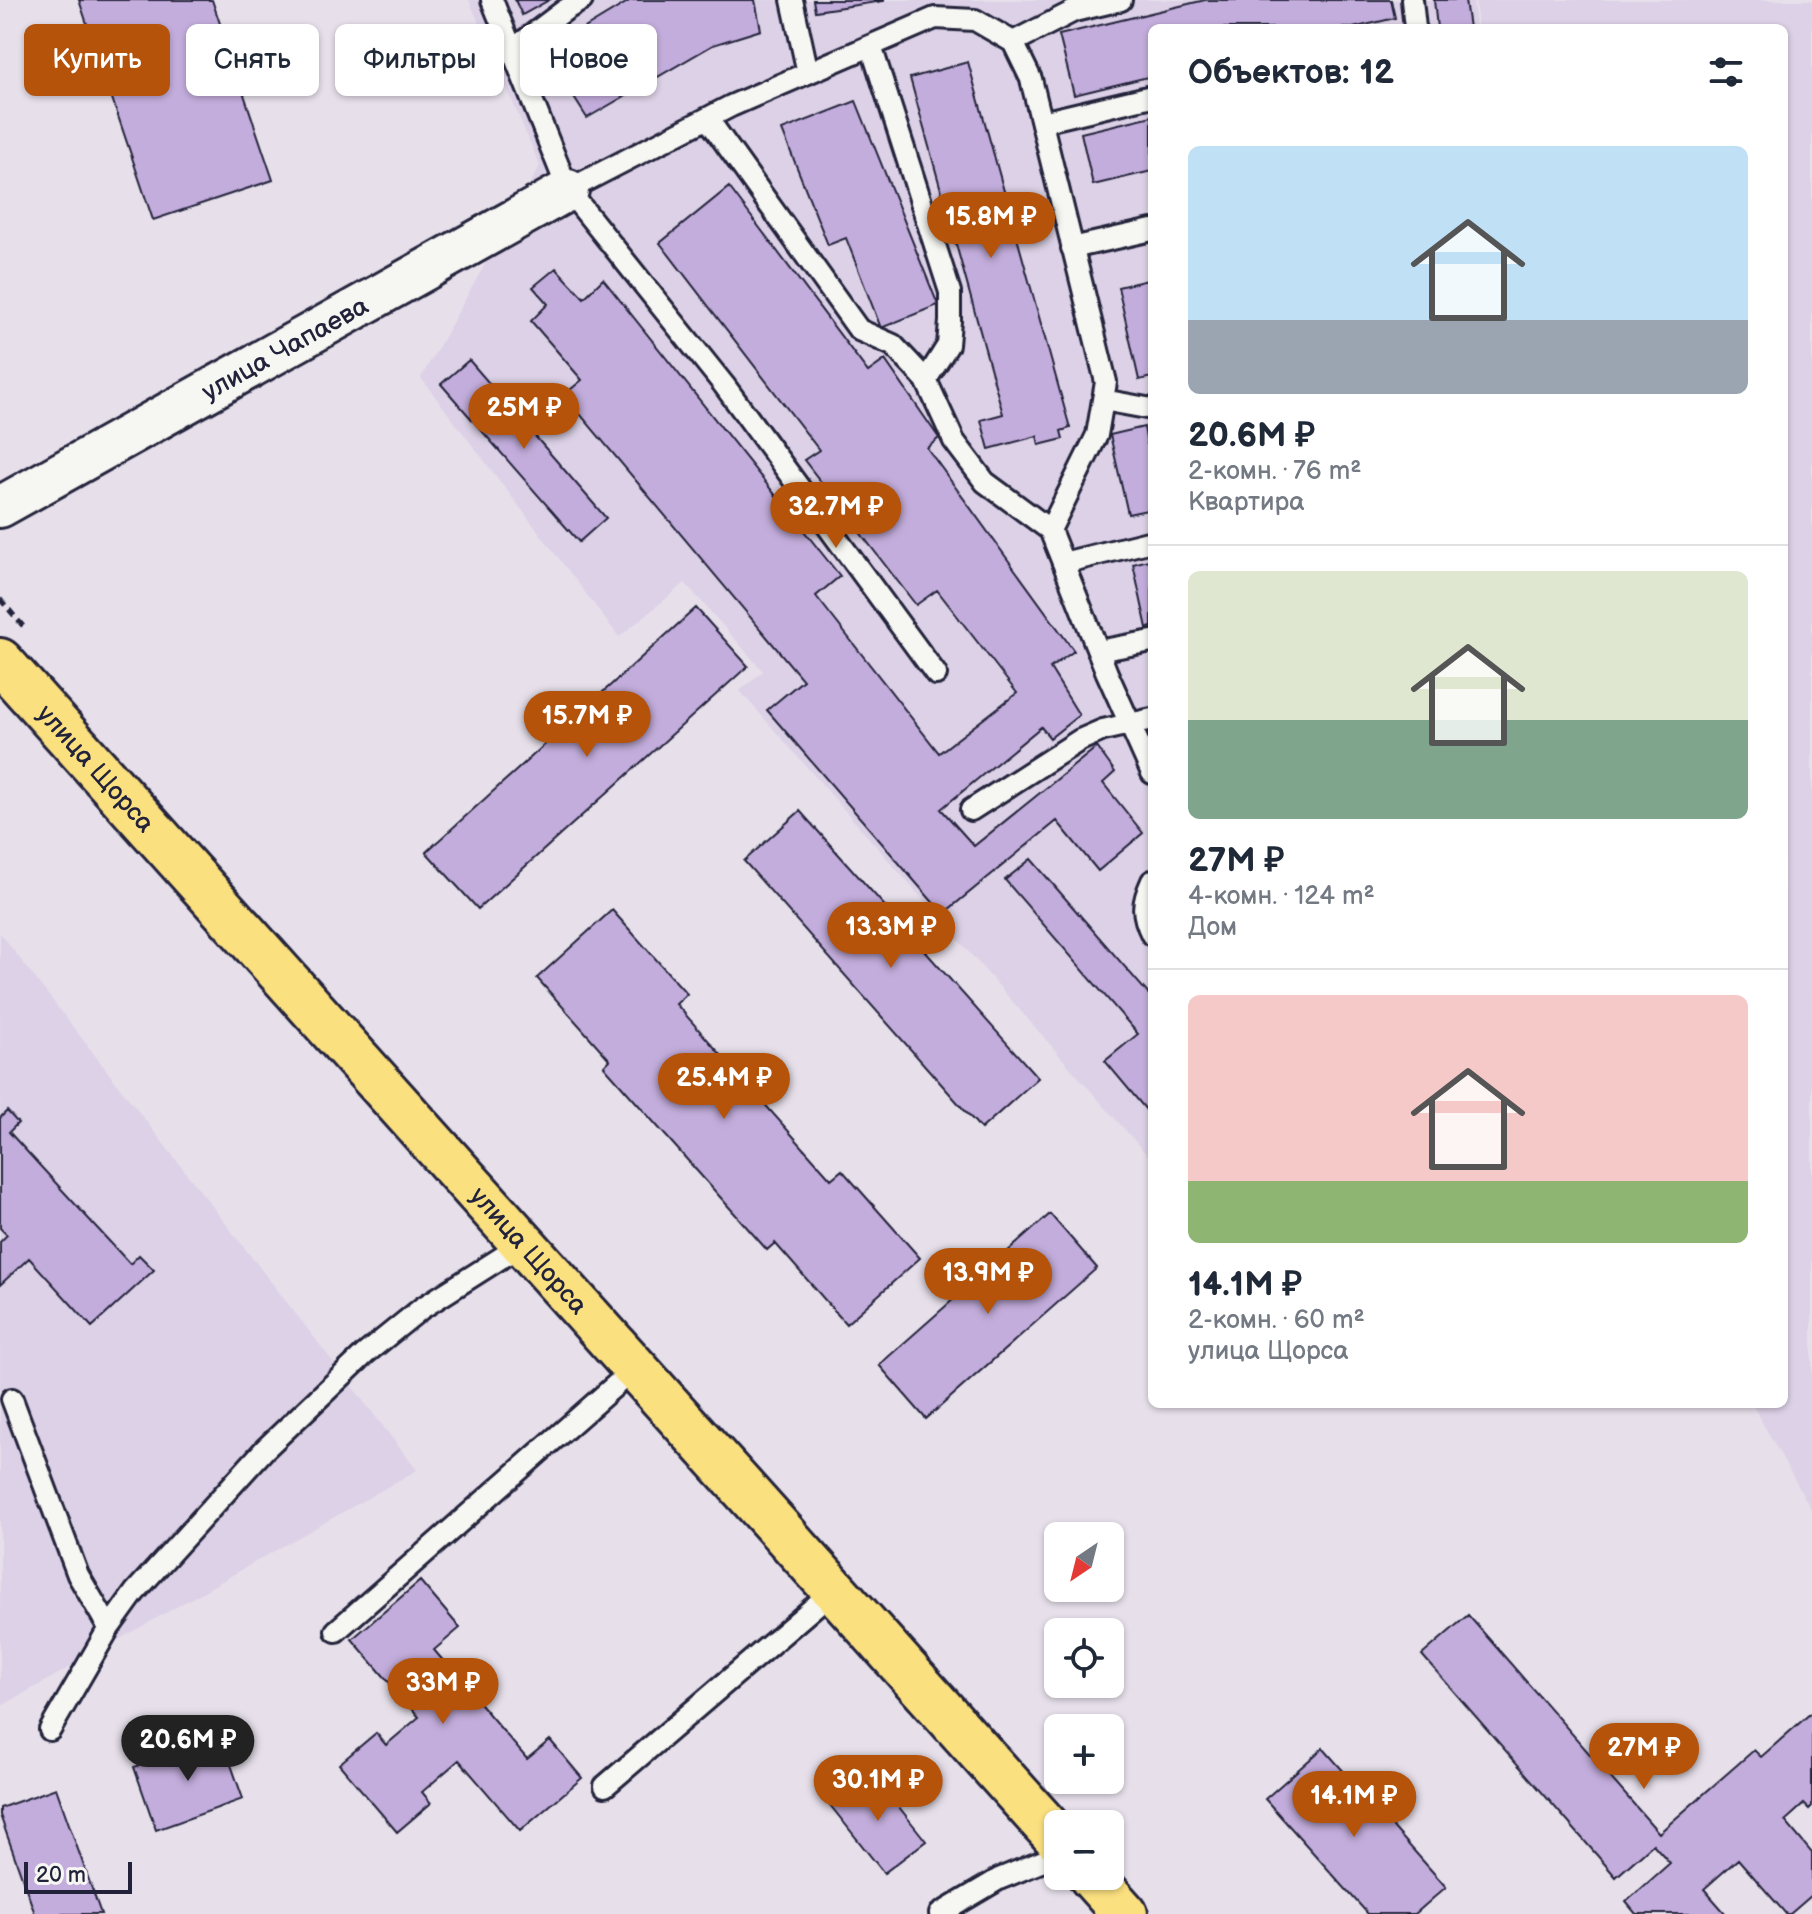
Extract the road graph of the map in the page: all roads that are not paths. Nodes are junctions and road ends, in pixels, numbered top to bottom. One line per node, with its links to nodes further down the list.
1 (492, 0): 10 (lane)
2 (582, 0): 10 (lane)
3 (792, 0): 11 (lane)
4 (1121, 0): 8 (lane)
5 (1412, 0): 7 (lane)
6 (931, 9): 8 (lane); 9 (lane)
7 (1415, 24)
8 (1013, 42): 14 (lane)
9 (871, 46): 11 (lane); 18 (lane)
10 (512, 50): 15 (lane)
11 (808, 73): 13 (lane)
12 (1148, 97): 14 (lane)
13 (708, 119): 15 (lane); 18 (lane)
14 (1042, 122): 17 (lane)
15 (568, 190): 21 (street, улица Чапаева); 28 (lane)
16 (1148, 231): 17 (lane)
17 (1072, 248): 19 (lane)
18 (926, 380): 22 (lane)
19 (1103, 400): 20 (lane); 22 (lane)
20 (1148, 408)
21 (0, 507)
22 (1050, 530): 24 (lane)
23 (1148, 542): 24 (lane)
24 (1063, 563): 26 (lane)
25 (1148, 642): 26 (lane)
26 (1098, 651): 30 (lane)
27 (0, 661): 35 (main road, улица Щорса)
28 (936, 674)
29 (1148, 720): 30 (lane)
30 (1130, 724): 31 (lane); 32 (lane)
31 (1148, 764)
32 (971, 810)
33 (1148, 890): 34 (lane)
34 (1148, 925)
35 (523, 1244): 36 (main road, улица Щорса); 39 (lane)
36 (635, 1368): 38 (main road, улица Щорса); 40 (lane)
37 (12, 1399): 39 (lane)
38 (834, 1590): 42 (lane); 43 (main road, улица Щорса)
39 (109, 1628): 41 (lane)
40 (336, 1631)
41 (50, 1730)
42 (605, 1786)
43 (1044, 1823)
44 (1044, 1861): 46 (lane)
45 (1104, 1890): 47 (main road)
46 (940, 1914)
47 (1125, 1914)

